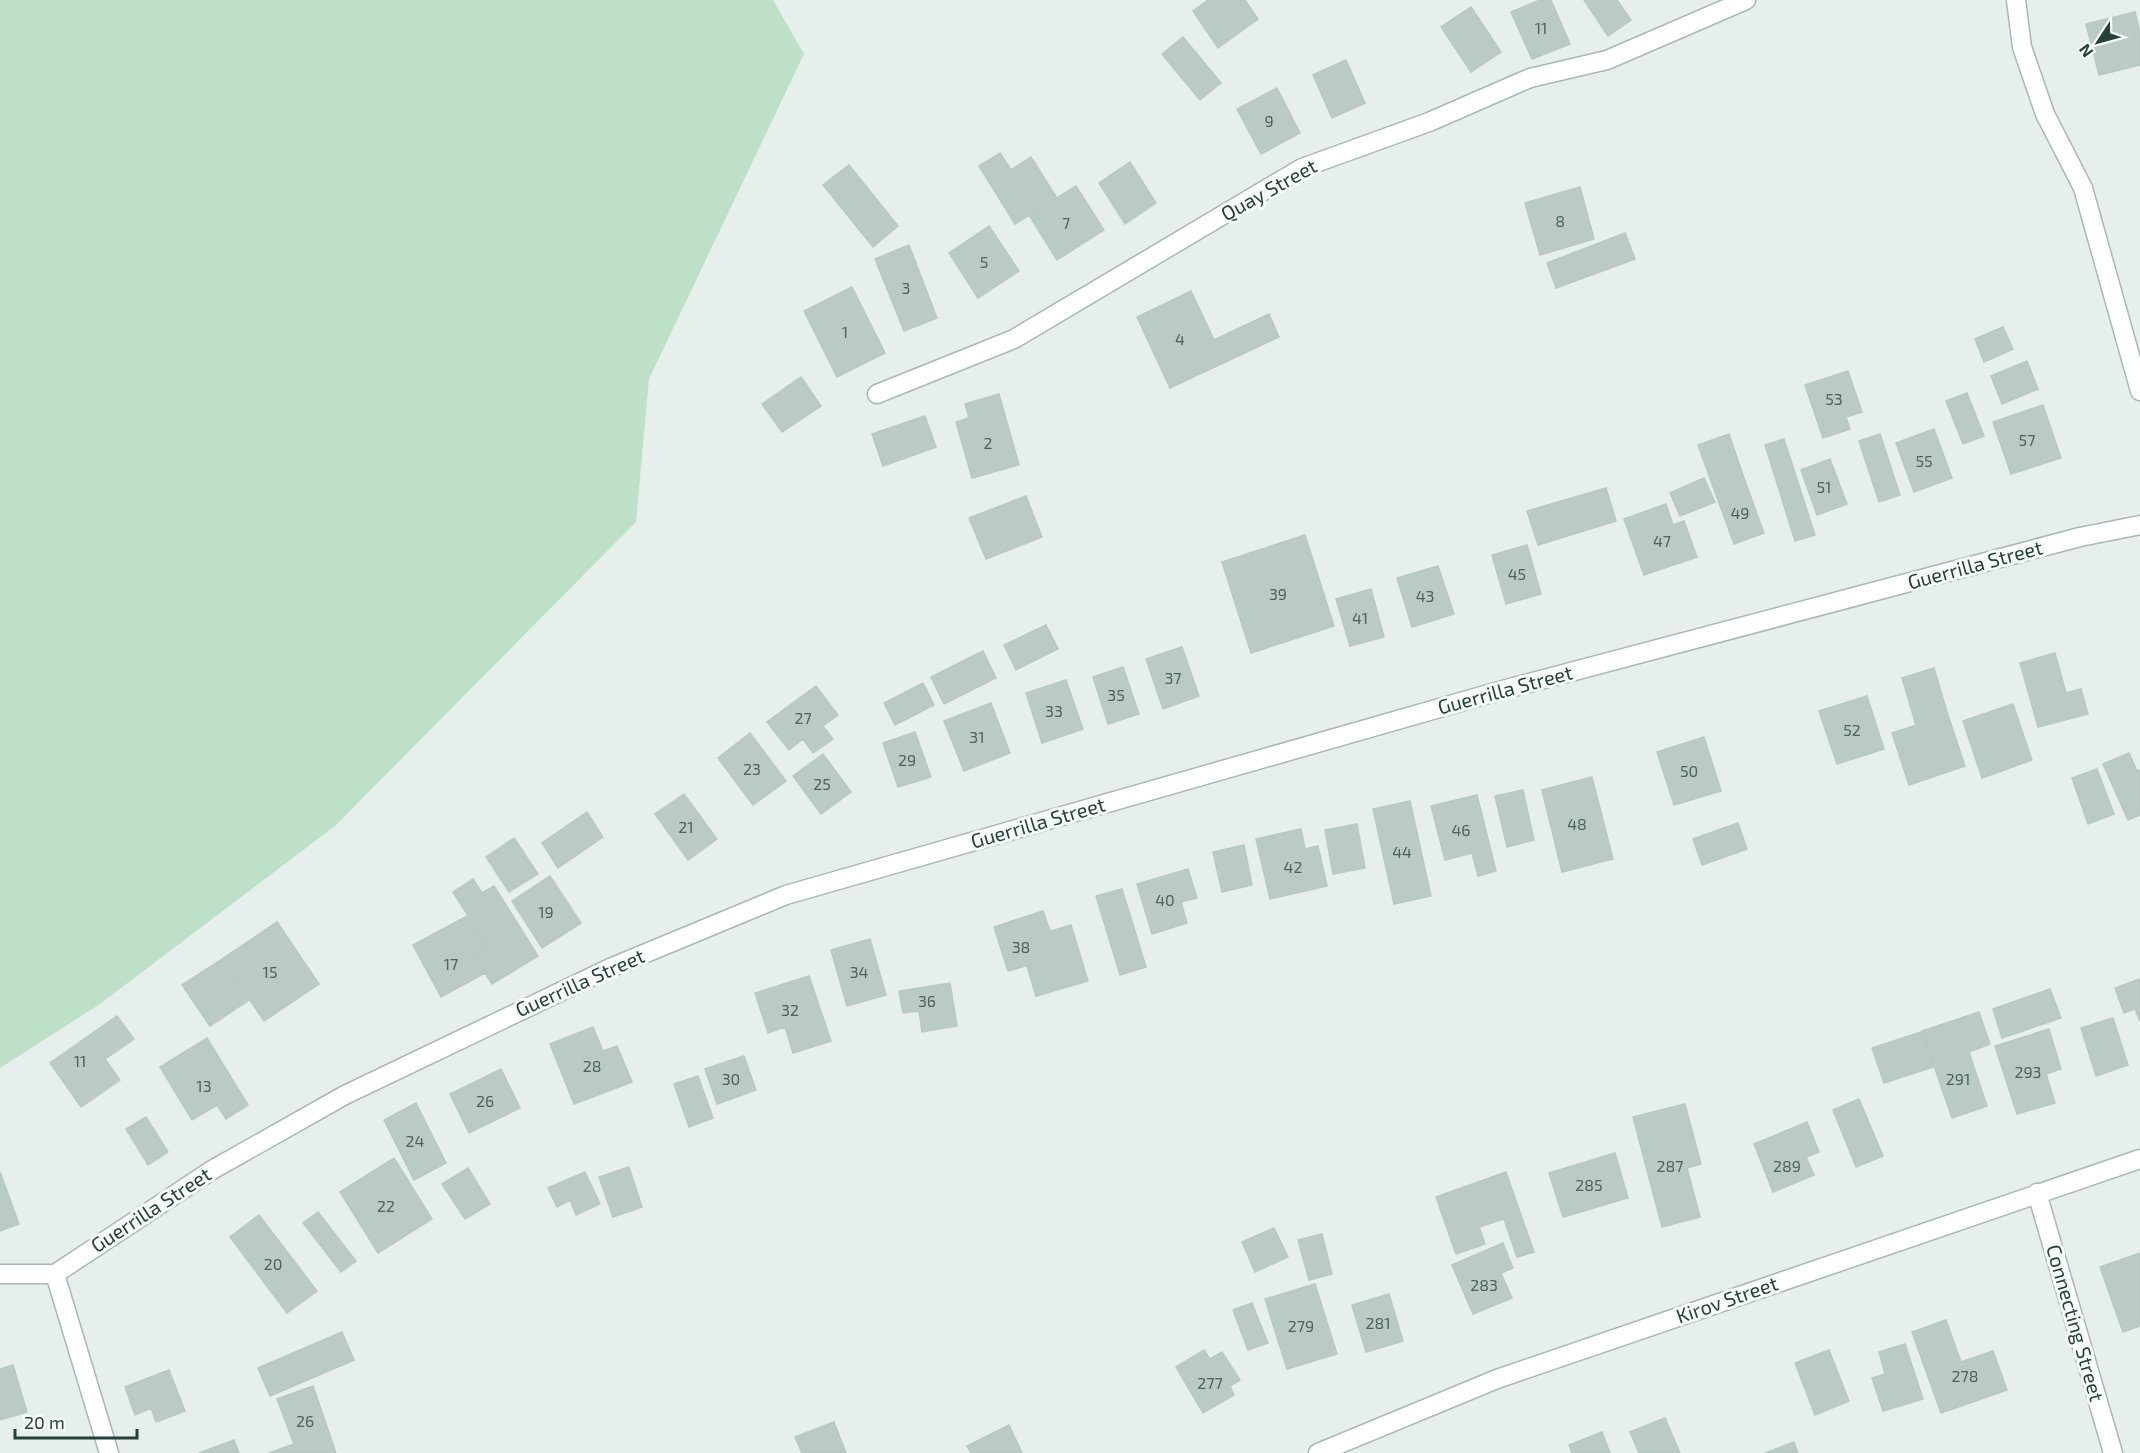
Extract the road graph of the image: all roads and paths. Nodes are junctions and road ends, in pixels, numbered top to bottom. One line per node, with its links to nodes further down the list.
1 (1746, 0): 4 (street, Quay Street)
2 (2017, 1): 3 (street)
3 (2140, 391)
4 (877, 394)
5 (2140, 525): 9 (street, Guerrilla Street)
6 (2140, 1159): 7 (street, Kirov Street)
7 (2037, 1193): 11 (street, Kirov Street); 12 (street, Connecting Street)
8 (0, 1274): 9 (street)
9 (55, 1274): 10 (street)
10 (109, 1453)
11 (1318, 1453)
12 (2113, 1453)

